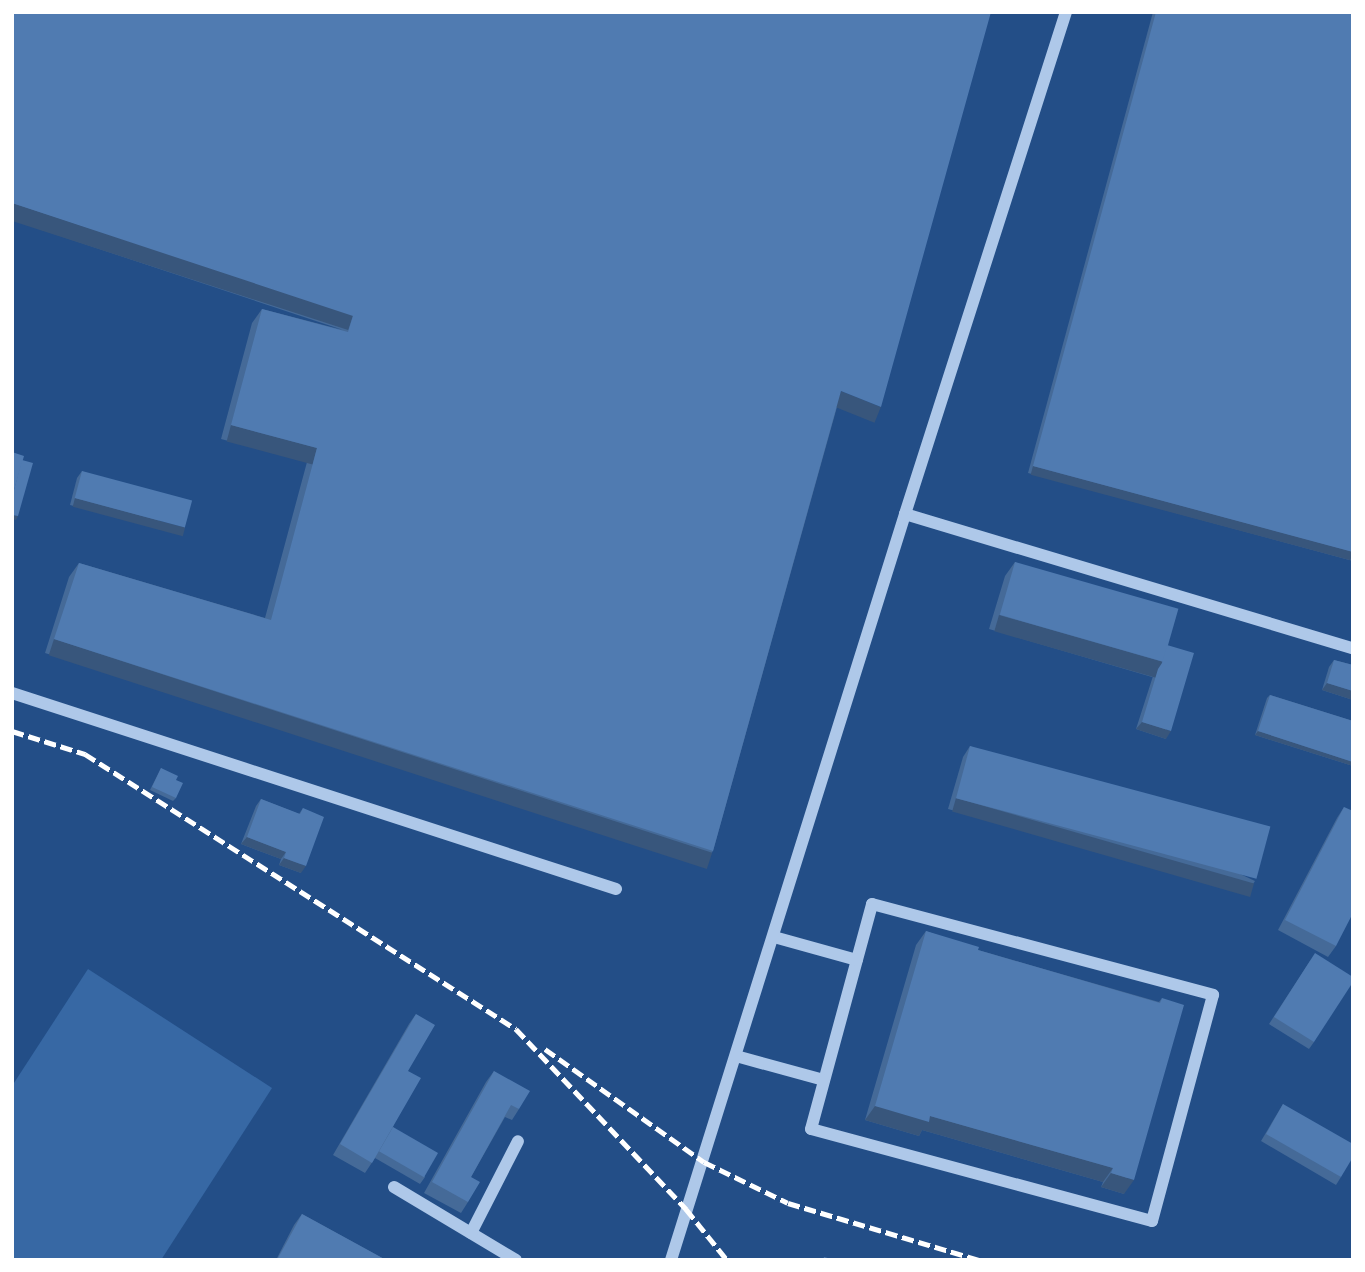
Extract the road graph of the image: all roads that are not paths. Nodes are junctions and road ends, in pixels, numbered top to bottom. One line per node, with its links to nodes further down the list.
1 (1066, 12): 2 (lane)
2 (905, 514): 3 (lane); 6 (lane)
3 (1353, 648)
4 (12, 693): 5 (lane)
5 (616, 889)
6 (774, 937): 7 (lane); 8 (lane)
7 (857, 960): 9 (lane); 9 (lane)
8 (736, 1056): 9 (lane); 13 (lane)
9 (824, 1080)
10 (518, 1141): 12 (lane)
11 (394, 1187): 12 (lane)
12 (471, 1233): 14 (lane)
13 (670, 1259)
14 (516, 1260)

